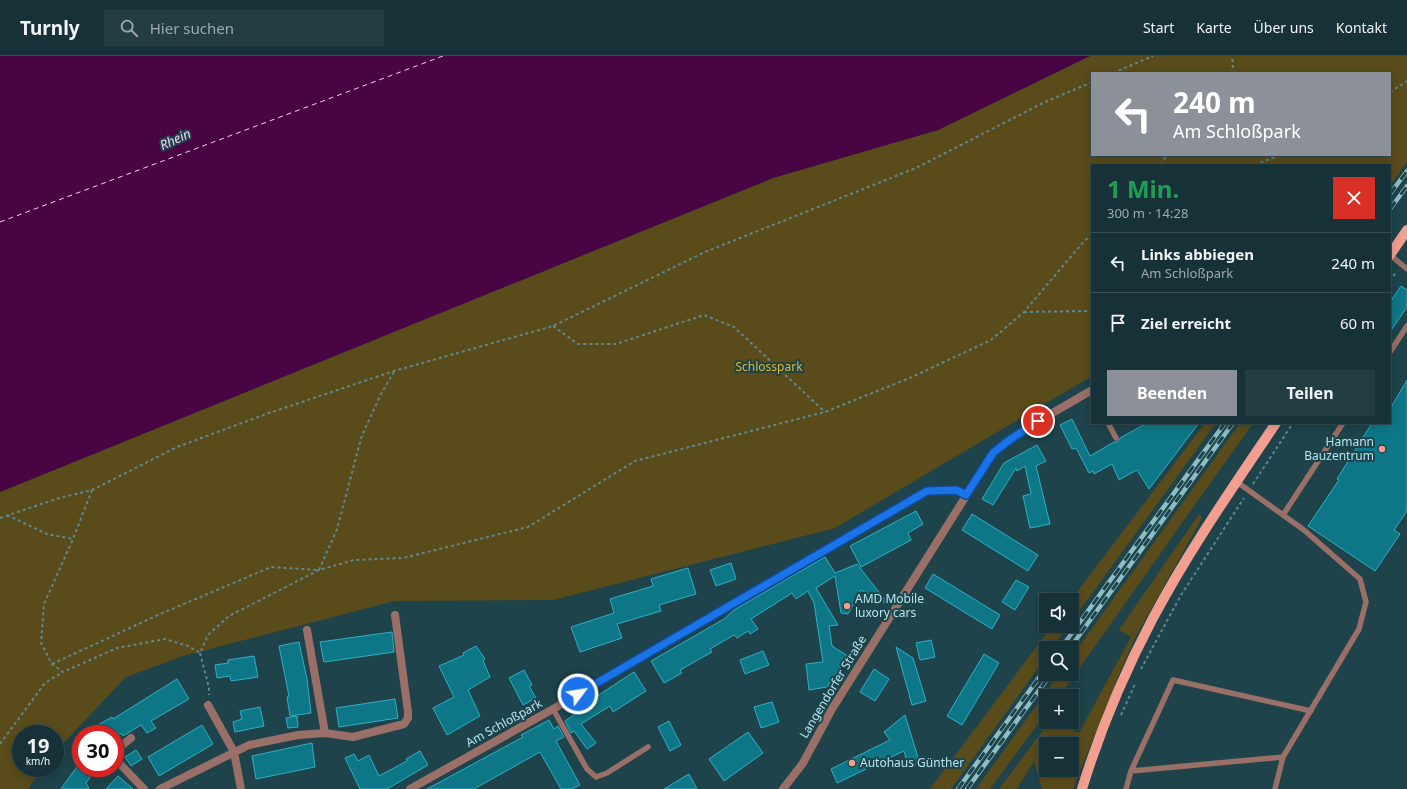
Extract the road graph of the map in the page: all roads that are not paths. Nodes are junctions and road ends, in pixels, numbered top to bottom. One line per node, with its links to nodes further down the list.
1 (1407, 230): 2 (main road)
2 (1391, 254)
3 (1391, 257): 4 (lane)
4 (1407, 269)
5 (1407, 326): 6 (lane)
6 (1391, 350)
7 (1091, 392): 13 (street)
8 (1109, 424): 11 (lane)
9 (1275, 424): 12 (main road)
10 (1342, 424): 14 (lane)
11 (1116, 438)
12 (1236, 482): 14 (lane); 32 (main road)
13 (966, 495): 18 (street, Am Schloßpark); 31 (street, Langendorfer Straße)
14 (1283, 515): 19 (lane)
15 (395, 615): 20 (street)
16 (307, 630): 20 (street)
17 (208, 705): 23 (street)
18 (553, 709): 22 (lane); 26 (street, Am Schloßpark)
19 (1311, 711): 24 (lane); 25 (lane)
20 (325, 733): 23 (street)
21 (131, 738): 27 (street)
22 (648, 747)
23 (234, 752): 28 (street); 29 (street)
24 (1283, 757): 25 (lane); 34 (lane)
25 (1131, 772): 33 (lane)
26 (420, 787): 30 (street, Am Schloßpark)
27 (144, 789)
28 (160, 789)
29 (241, 789)
30 (410, 789)
31 (783, 789)
32 (1082, 789)
33 (1126, 789)
34 (1275, 789)

